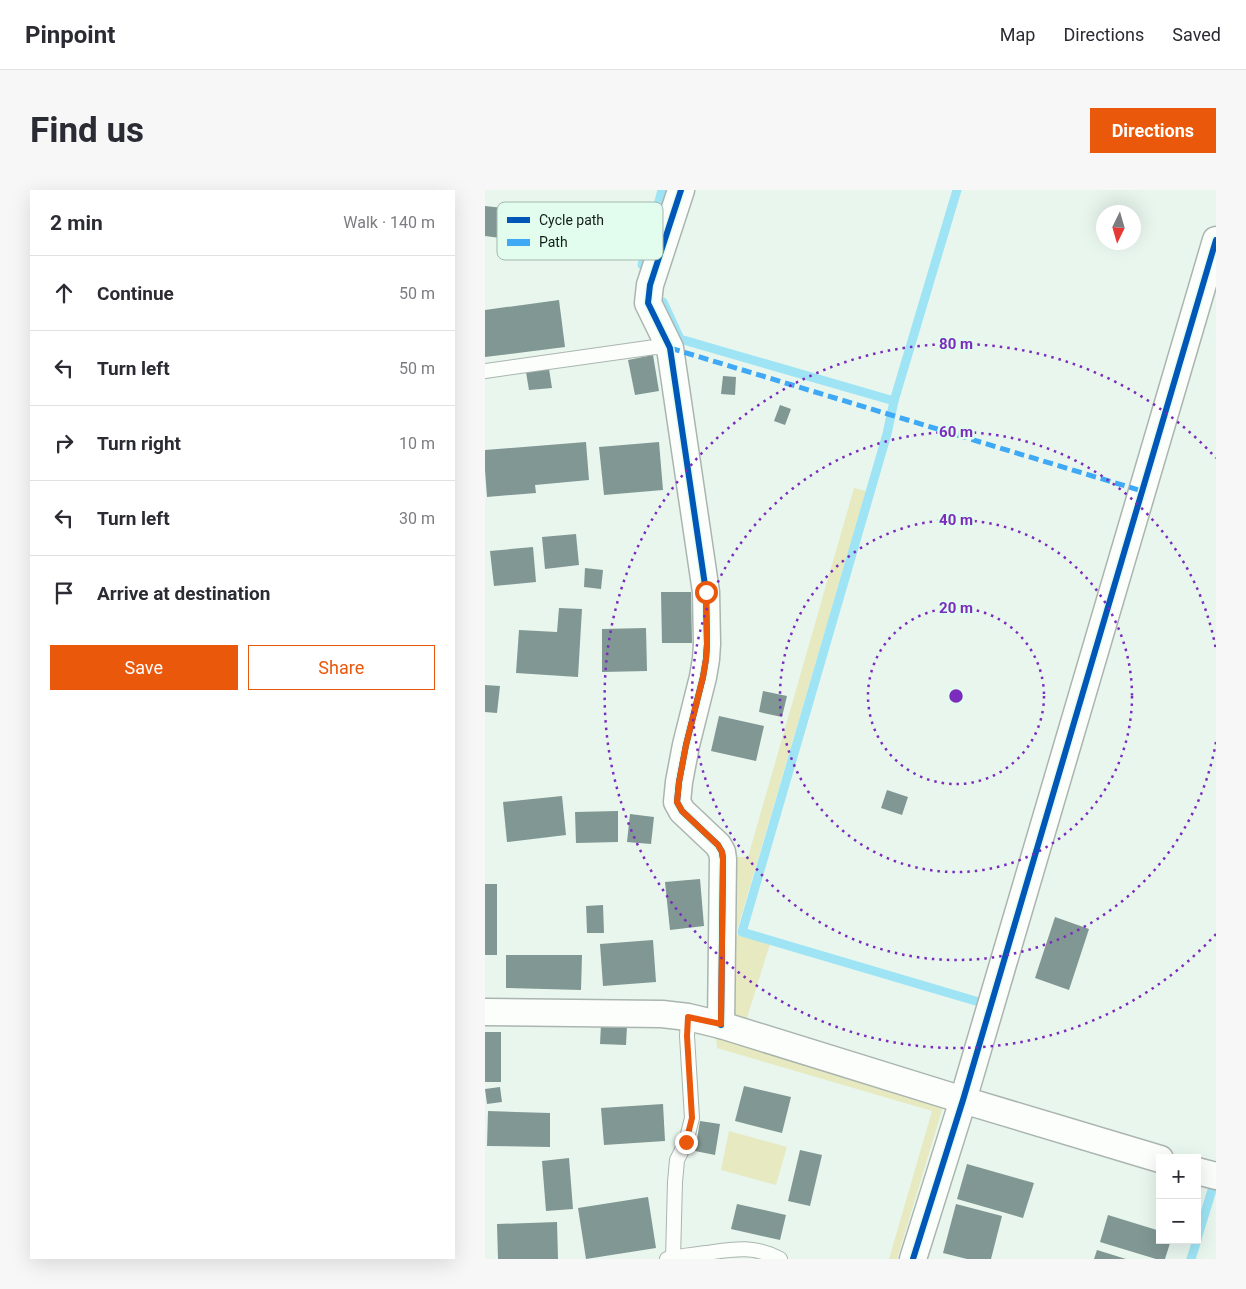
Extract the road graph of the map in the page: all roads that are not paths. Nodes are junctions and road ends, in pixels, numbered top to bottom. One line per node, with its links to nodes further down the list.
1 (681, 190): 3 (street)
2 (1216, 240): 10 (street)
3 (663, 245)
4 (658, 260): 5 (street)
5 (670, 348): 6 (lane); 9 (street)
6 (485, 371)
7 (485, 1012): 8 (street)
8 (688, 1017): 9 (street); 14 (lane)
9 (721, 1024): 10 (street)
10 (963, 1100): 11 (street); 16 (street)
11 (1156, 1159)
12 (1201, 1172): 13 (street)
13 (1216, 1176)
14 (670, 1258): 15 (lane)
15 (780, 1259)
16 (913, 1259)

